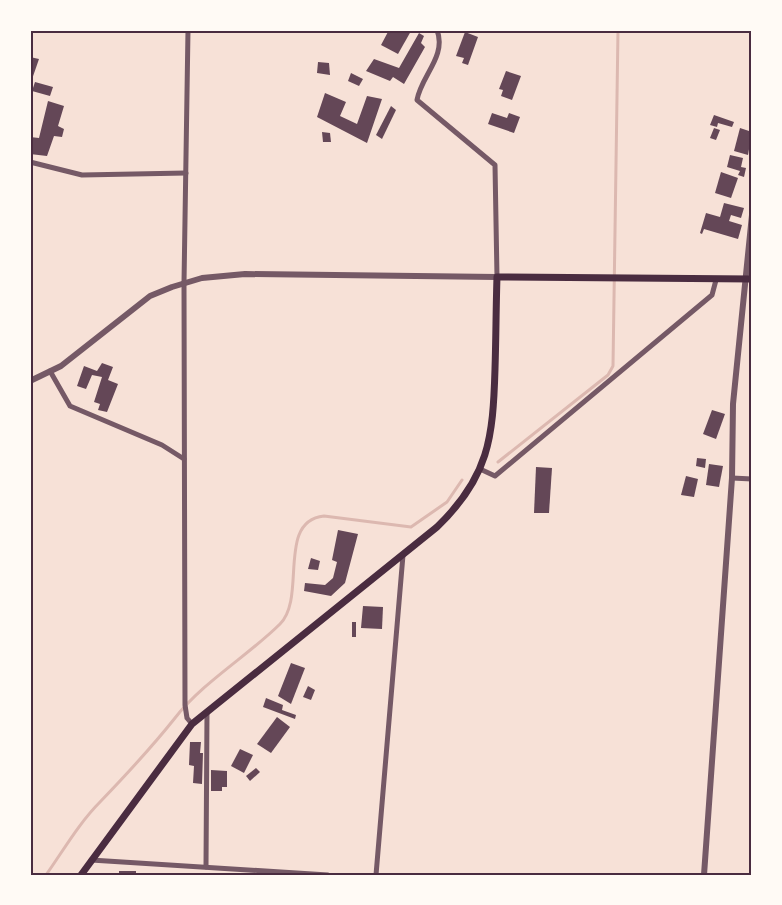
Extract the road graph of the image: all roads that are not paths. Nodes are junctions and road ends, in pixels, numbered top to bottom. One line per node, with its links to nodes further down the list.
1 (188, 30): 4 (street)
2 (438, 30): 6 (street)
3 (30, 162): 4 (street)
4 (186, 173): 9 (street)
5 (752, 215): 7 (street)
6 (497, 277): 8 (main road); 9 (street); 13 (main road)
7 (749, 279): 8 (main road); 14 (street)
8 (716, 280): 13 (street)
9 (184, 283): 10 (street); 12 (street)
10 (50, 371): 11 (street); 12 (street)
11 (30, 381)
12 (183, 459): 18 (street)
13 (480, 469): 16 (main road)
14 (732, 478): 15 (street); 24 (street)
15 (752, 479)
16 (403, 555): 17 (main road); 23 (street)
17 (207, 712): 18 (main road); 20 (street)
18 (192, 724): 19 (main road)
19 (91, 860): 20 (street); 21 (main road)
20 (206, 867): 22 (street)
21 (81, 875)
22 (328, 875)
23 (376, 875)
24 (704, 875)

